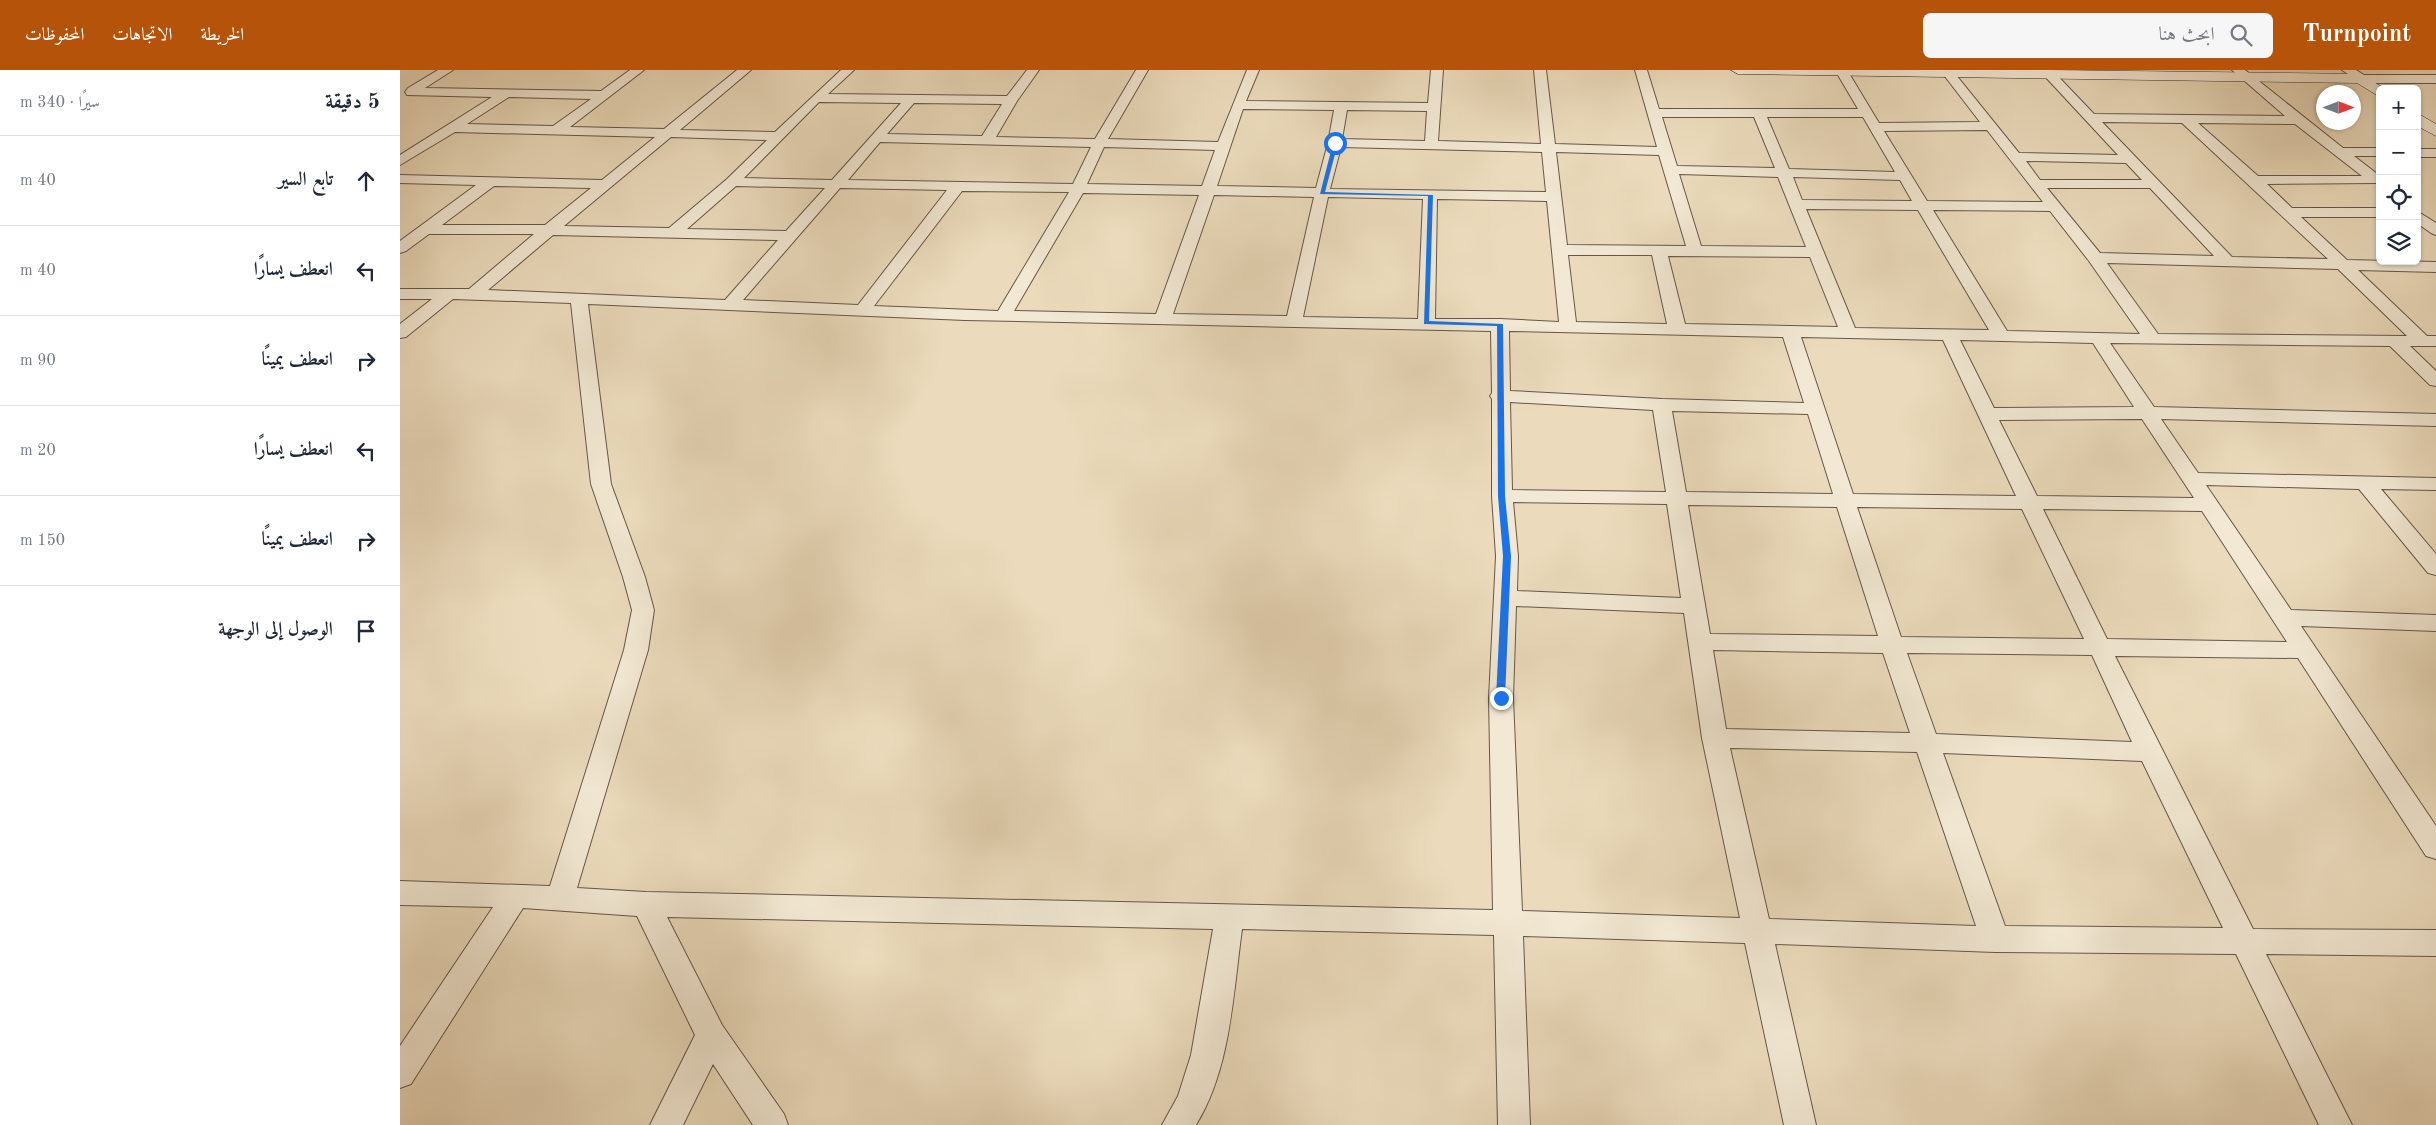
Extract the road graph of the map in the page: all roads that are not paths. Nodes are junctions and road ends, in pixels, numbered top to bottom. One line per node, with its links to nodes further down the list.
1 (447, 70): 21 (street)
2 (638, 70): 22 (street)
3 (745, 70): 39 (street)
4 (848, 70): 23 (street)
5 (1033, 70): 25 (street)
6 (1142, 70): 43 (street)
7 (1253, 70): 26 (street)
8 (1437, 70): 28 (street)
9 (1540, 70): 47 (street)
10 (1641, 70): 29 (street)
11 (1738, 70): 12 (street)
12 (1841, 71): 13 (street); 31 (street)
13 (1947, 71): 14 (street); 35 (street)
14 (2047, 72): 15 (street); 32 (street)
15 (2149, 73): 16 (street)
16 (2242, 73): 17 (street); 34 (street)
17 (2354, 74): 18 (street); 19 (street)
18 (2436, 79)
19 (2376, 89)
20 (507, 93): 21 (street); 22 (street); 37 (street)
21 (405, 95)
22 (604, 95): 38 (street)
23 (816, 98): 24 (street); 40 (street)
24 (910, 100): 25 (street); 41 (street)
25 (1011, 100): 42 (street)
26 (1238, 105): 27 (street); 46 (street)
27 (1340, 106): 28 (street); 44 (street)
28 (1435, 107): 45 (street)
29 (1654, 113): 30 (street); 48 (street)
30 (1759, 113): 31 (street); 57 (street)
31 (1866, 113): 36 (street)
32 (2091, 118): 33 (street); 54 (street)
33 (2186, 119): 34 (street); 60 (street)
34 (2298, 120): 49 (street)
35 (1991, 126): 36 (street); 53 (street)
36 (1874, 127): 58 (street)
37 (450, 128): 38 (street); 55 (street)
38 (557, 130): 39 (street)
39 (667, 133): 40 (street); 63 (street)
40 (778, 136): 62 (street)
41 (876, 138): 42 (street); 64 (street)
42 (987, 140): 43 (street)
43 (1100, 142): 46 (street); 68 (street)
44 (1335, 143): 45 (street); 70 (street)
45 (1431, 145): 47 (street)
46 (1224, 146): 69 (street)
47 (1549, 149): 48 (street); 72 (street)
48 (1665, 151): 56 (street)
49 (2339, 152): 50 (street); 60 (street)
50 (2376, 152)
51 (2421, 153): 52 (street)
52 (2436, 153)
53 (2016, 157): 54 (street); 65 (street)
54 (2130, 159): 66 (street)
55 (400, 161)
56 (1670, 170): 57 (street); 89 (street)
57 (1785, 174): 58 (street); 73 (street)
58 (1904, 176): 74 (street)
59 (400, 179): 61 (street)
60 (2254, 180): 76 (street)
61 (490, 182): 63 (street); 81 (street)
62 (732, 182): 64 (street); 84 (street)
63 (604, 184): 82 (street)
64 (835, 184): 67 (street); 85 (street)
65 (2037, 184): 66 (street); 75 (street)
66 (2154, 184): 92 (street)
67 (958, 186): 68 (street); 100 (street)
68 (1078, 189): 69 (street); 101 (street)
69 (1208, 191): 70 (street); 102 (street)
70 (1322, 193): 71 (street); 103 (street)
71 (1430, 195): 72 (street); 104 (street)
72 (1554, 197): 87 (street)
73 (1798, 204): 74 (street); 90 (street)
74 (1921, 205): 75 (street); 112 (street)
75 (2055, 207): 91 (street)
76 (2287, 212): 77 (street); 93 (street)
77 (2376, 213)
78 (2421, 214): 79 (street)
79 (2436, 214)
80 (2421, 217): 83 (street)
81 (426, 229): 82 (street); 86 (street)
82 (549, 230): 84 (street); 97 (street)
83 (2436, 230)
84 (673, 233): 85 (street)
85 (789, 236): 99 (street)
86 (400, 248)
87 (1560, 250): 88 (street); 106 (street)
88 (1659, 251): 89 (street); 107 (street)
89 (1694, 251): 90 (street)
90 (1816, 252): 110 (street)
91 (2095, 258): 92 (street); 114 (street)
92 (2226, 260): 93 (street)
93 (2341, 264): 94 (street); 116 (street)
94 (2436, 267)
95 (400, 294): 96 (street)
96 (449, 294): 97 (street); 109 (street)
97 (473, 294): 98 (street)
98 (579, 300): 99 (street); 147 (street)
99 (729, 306): 100 (street)
100 (862, 311): 101 (street)
101 (1003, 316): 102 (street)
102 (1162, 318): 103 (street)
103 (1294, 321): 104 (street)
104 (1426, 323): 105 (street)
105 (1500, 324): 106 (street); 118 (street)
106 (1568, 327): 107 (street)
107 (1678, 329): 108 (street)
108 (1790, 331): 110 (street); 120 (street)
109 (400, 333)
110 (1849, 333): 111 (street)
111 (1949, 335): 112 (street); 122 (street)
112 (2001, 336): 113 (street)
113 (2098, 338): 114 (street); 121 (street)
114 (2153, 339): 115 (street)
115 (2395, 340): 116 (street); 117 (street)
116 (2430, 341)
117 (2436, 381)
118 (1499, 396): 119 (street); 127 (street)
119 (1662, 405): 120 (street); 128 (street)
120 (1814, 409): 129 (street)
121 (2148, 413): 122 (street); 123 (street); 124 (street)
122 (1988, 414): 130 (street)
123 (2436, 420)
124 (2191, 479): 125 (street); 131 (street)
125 (2365, 483): 126 (street); 132 (street)
126 (2436, 484)
127 (1502, 496): 128 (street); 133 (street)
128 (1676, 497): 129 (street); 134 (street)
129 (1843, 500): 130 (street); 138 (street)
130 (2030, 503): 131 (street); 139 (street)
131 (2208, 505): 135 (street)
132 (2436, 568)
133 (1504, 598): 134 (street); 150 (street)
134 (1692, 606): 137 (street)
135 (2283, 618): 136 (street); 140 (street)
136 (2436, 623)
137 (1698, 642): 138 (street); 141 (street)
138 (1892, 645): 139 (street); 142 (street)
139 (2100, 649): 140 (street); 143 (street)
140 (2304, 650): 144 (street)
141 (1715, 738): 142 (street); 151 (street)
142 (1925, 743): 143 (street); 152 (street)
143 (2150, 752): 153 (street)
144 (2436, 848)
145 (400, 893): 146 (street)
146 (516, 896): 147 (street); 156 (street)
147 (560, 898): 148 (street)
148 (646, 904): 149 (street); 155 (street)
149 (1229, 917): 150 (street); 159 (street)
150 (1507, 923): 151 (street); 160 (street)
151 (1758, 932): 152 (street); 161 (street)
152 (1995, 939): 153 (street)
153 (2245, 941): 154 (street); 162 (street)
154 (2436, 943)
155 (711, 1036): 157 (street); 158 (street)
156 (400, 1073)
157 (666, 1125)
158 (772, 1125)
159 (1178, 1125)
160 (1514, 1125)
161 (1800, 1125)
162 (2336, 1125)

